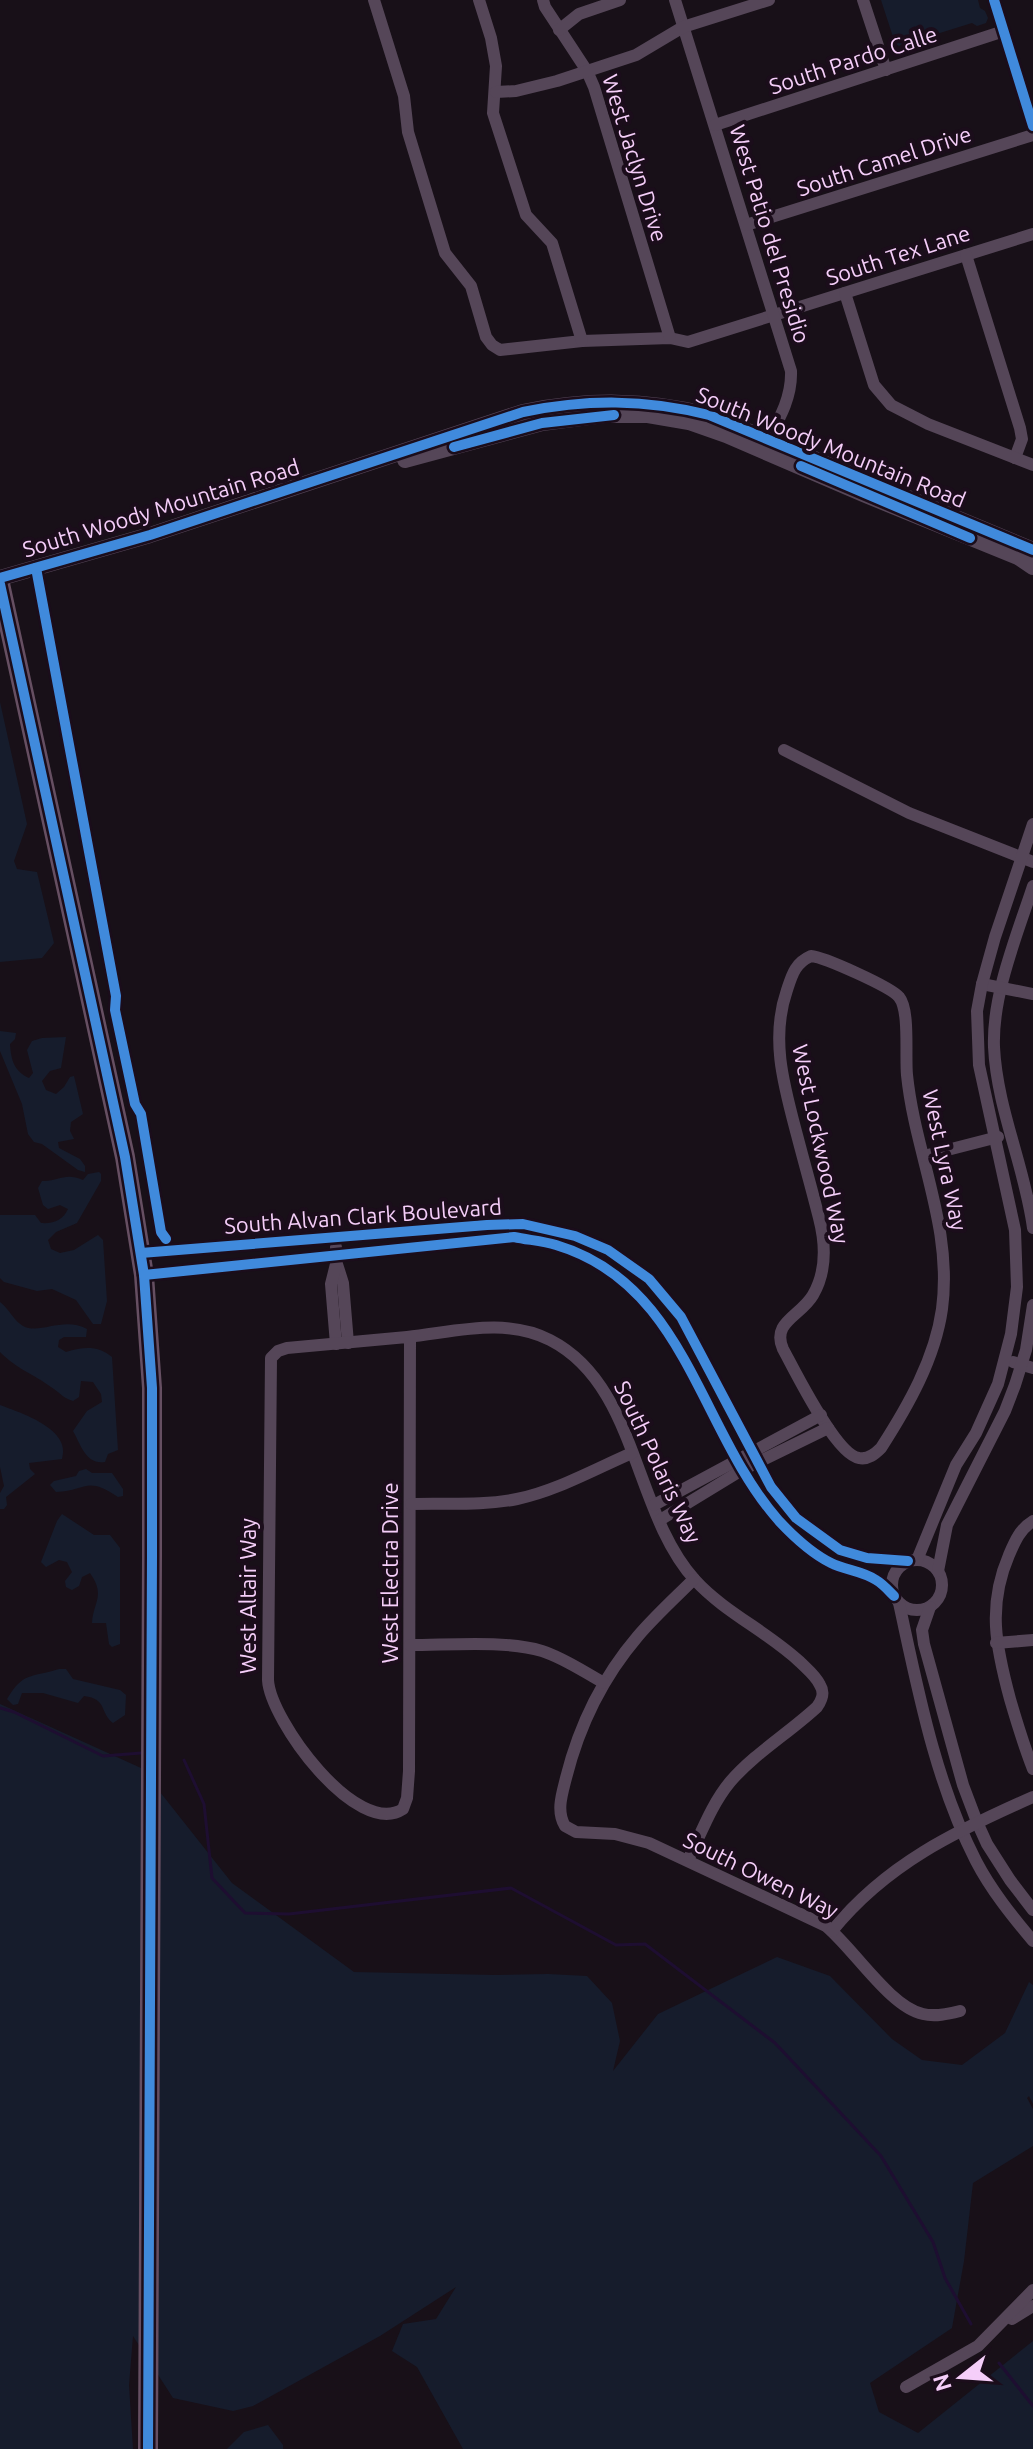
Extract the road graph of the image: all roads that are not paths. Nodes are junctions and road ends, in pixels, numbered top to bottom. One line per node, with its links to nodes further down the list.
1 (374, 0): 24 (street, South Tex Lane)
2 (479, 0): 14 (street)
3 (543, 0): 10 (street, West Jaclyn Drive)
4 (620, 0): 10 (street)
5 (675, 0): 9 (street, West Patio del Presidio)
6 (769, 0): 9 (street)
7 (863, 0): 12 (street)
8 (994, 0): 11 (street)
9 (683, 27): 13 (street); 15 (street, West Patio del Presidio)
10 (559, 30): 13 (street, West Jaclyn Drive)
11 (1004, 31): 12 (street, South Pardo Calle); 16 (street)
12 (886, 70): 15 (street, South Pardo Calle)
13 (587, 71): 14 (street); 23 (street, West Jaclyn Drive)
14 (496, 92): 24 (street)
15 (715, 125): 18 (street, West Patio del Presidio)
16 (1033, 126)
17 (1033, 135): 18 (street, South Camel Drive)
18 (746, 225): 22 (street, West Patio del Presidio)
19 (1033, 234): 20 (street, South Tex Lane)
20 (966, 255): 21 (street, South Tex Lane); 26 (street)
21 (845, 293): 22 (street, South Tex Lane); 26 (street)
22 (775, 314): 23 (street, South Tex Lane); 25 (street, West Patio del Presidio)
23 (670, 338): 24 (street, South Tex Lane)
24 (582, 341)
25 (766, 444): 28 (street, South Woody Mountain Road); 29 (street, South Woody Mountain Road); 30 (street, South Woody Mountain Road)
26 (1015, 458): 27 (street)
27 (1033, 465)
28 (1033, 550)
29 (1033, 567)
30 (0, 578)
31 (0, 584): 45 (main road)
32 (784, 750): 34 (street)
33 (1033, 824): 34 (street)
34 (1028, 860): 37 (street)
35 (1033, 886): 38 (street)
36 (807, 958): 42 (street, West Lyra Way); 54 (street, West Lockwood Way)
37 (982, 984): 38 (street); 41 (street)
38 (1002, 988): 39 (street); 40 (street)
39 (1033, 994)
40 (1011, 1133): 41 (street); 43 (street)
41 (993, 1138): 42 (street); 52 (street)
42 (924, 1156): 55 (street, West Lyra Way)
43 (1033, 1228)
44 (335, 1237): 45 (street, South Alvan Clark Boulevard); 46 (street); 57 (street, South Alvan Clark Boulevard)
45 (141, 1253): 47 (main road)
46 (336, 1258): 47 (street, South Alvan Clark Boulevard); 50 (street); 58 (street, South Alvan Clark Boulevard)
47 (144, 1275): 86 (main road)
48 (1033, 1305): 53 (street)
49 (410, 1337): 50 (street, South Polaris Way); 56 (street, South Polaris Way); 59 (street, West Electra Drive)
50 (342, 1343): 51 (street, South Polaris Way)
51 (273, 1354): 74 (street, West Altair Way)
52 (1006, 1360): 53 (street); 63 (street)
53 (1027, 1366): 64 (street)
54 (821, 1415): 55 (street); 57 (street)
55 (828, 1428): 57 (street)
56 (632, 1453): 59 (street); 60 (street, South Polaris Way)
57 (756, 1457): 58 (street); 63 (street, South Alvan Clark Boulevard)
58 (739, 1465): 60 (street); 61 (street); 66 (street, South Alvan Clark Boulevard)
59 (411, 1504): 70 (street, West Electra Drive)
60 (654, 1505): 61 (street, South Polaris Way)
61 (660, 1520): 65 (street, South Polaris Way)
62 (1033, 1521): 69 (street)
63 (912, 1560): 64 (street); 66 (street)
64 (938, 1571): 67 (street)
65 (694, 1579): 71 (street); 77 (street, South Polaris Way)
66 (897, 1600): 67 (street); 76 (street)
67 (930, 1607): 75 (street)
68 (1033, 1640): 69 (street)
69 (996, 1643): 72 (street)
70 (410, 1645): 71 (street); 74 (street, West Electra Drive)
71 (604, 1683): 77 (street, South Owen Way)
72 (1033, 1769)
73 (1033, 1797): 75 (street)
74 (403, 1809)
75 (977, 1822): 76 (street); 78 (street)
76 (961, 1830): 79 (street); 80 (street)
77 (688, 1860): 79 (street, South Owen Way)
78 (1033, 1910)
79 (832, 1931): 81 (street, South Owen Way)
80 (1033, 1941)
81 (960, 2011)
82 (1033, 2290): 84 (street)
83 (1033, 2306): 84 (street)
84 (1000, 2326): 85 (street)
85 (906, 2387)
86 (148, 2449)

